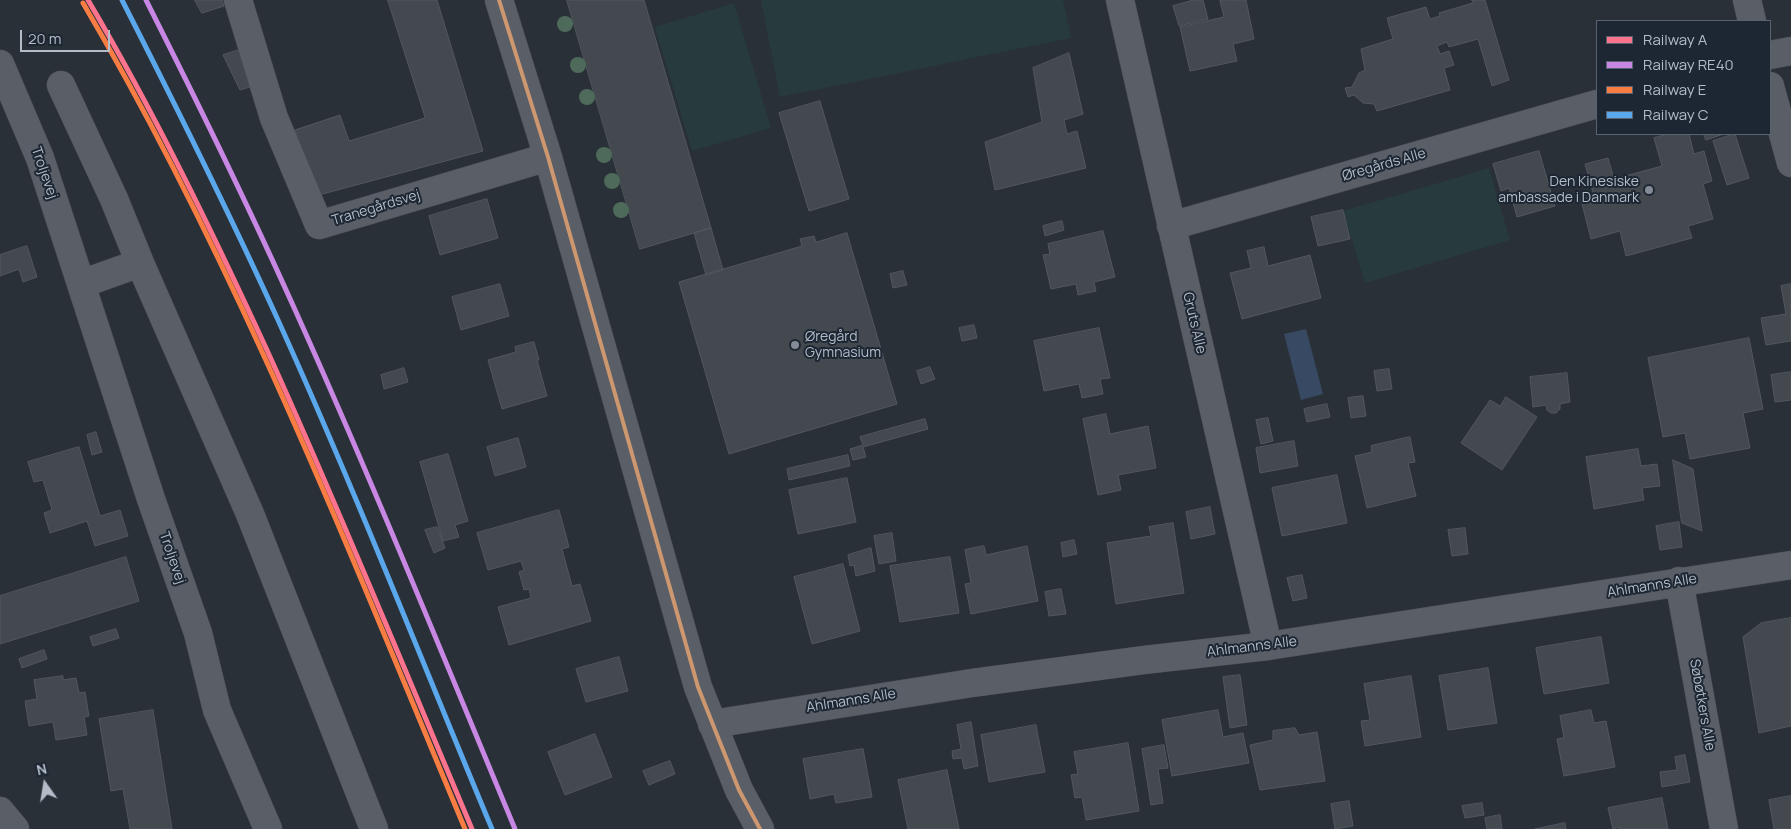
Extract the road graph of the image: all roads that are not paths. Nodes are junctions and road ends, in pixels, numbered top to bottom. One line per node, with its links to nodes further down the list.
1 (238, 0): 12 (street, Tranegårdsvej)
2 (499, 0): 12 (street)
3 (1120, 0): 14 (street, Gruts Alle)
4 (1747, 0): 5 (street)
5 (1752, 20)
6 (1791, 51): 7 (street)
7 (1771, 55)
8 (0, 64): 16 (street, Troljevej)
9 (61, 85): 15 (street)
10 (1771, 90): 13 (street)
11 (1596, 104): 14 (street, Øregårds Alle)
12 (548, 157): 20 (street)
13 (1791, 163)
14 (1171, 226): 19 (street, Gruts Alle)
15 (140, 263): 16 (street); 24 (street)
16 (81, 284): 23 (street, Troljevej)
17 (1791, 565): 18 (street, Ahlmanns Alle)
18 (1679, 582): 19 (street, Ahlmanns Alle); 26 (street, Søbøtkers Alle)
19 (1268, 646): 20 (street, Ahlmanns Alle)
20 (712, 724): 25 (street)
21 (0, 811): 22 (street)
22 (15, 829)
23 (268, 829)
24 (374, 829)
25 (760, 829)
26 (1724, 829)

